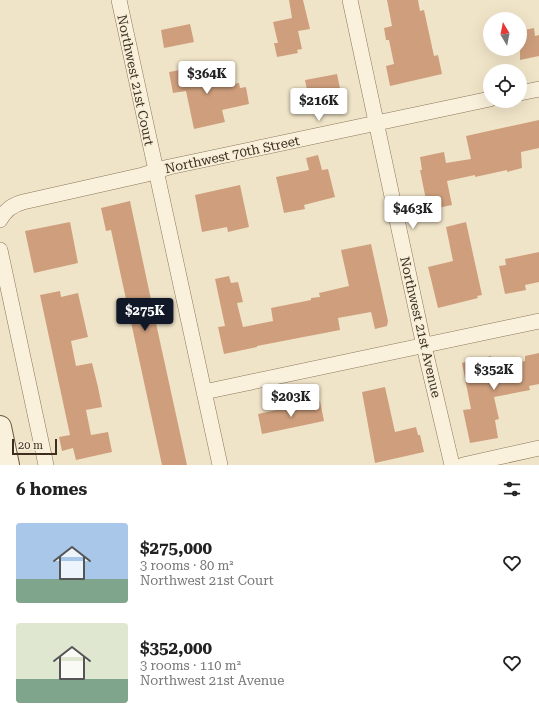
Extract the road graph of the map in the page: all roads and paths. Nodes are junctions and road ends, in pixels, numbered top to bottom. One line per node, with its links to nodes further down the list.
1 (120, 0): 7 (street, Northwest 21st Court)
2 (350, 0): 6 (street, Northwest 21st Avenue)
3 (539, 89): 4 (street)
4 (527, 92)
5 (483, 101): 6 (street, Northwest 70th Street)
6 (376, 124): 7 (street, Northwest 70th Street); 11 (street, Northwest 21st Avenue)
7 (156, 171): 8 (street, Northwest 70th Street); 12 (street, Northwest 21st Court)
8 (1, 217)
9 (0, 250): 16 (street)
10 (539, 321): 11 (street)
11 (424, 346): 12 (street); 18 (street, Northwest 21st Avenue)
12 (204, 392): 17 (street, Northwest 21st Court)
13 (0, 427): 15 (main road)
14 (539, 448): 19 (street)
15 (8, 465)
16 (46, 465)
17 (220, 465)
18 (452, 465)
19 (463, 465)

